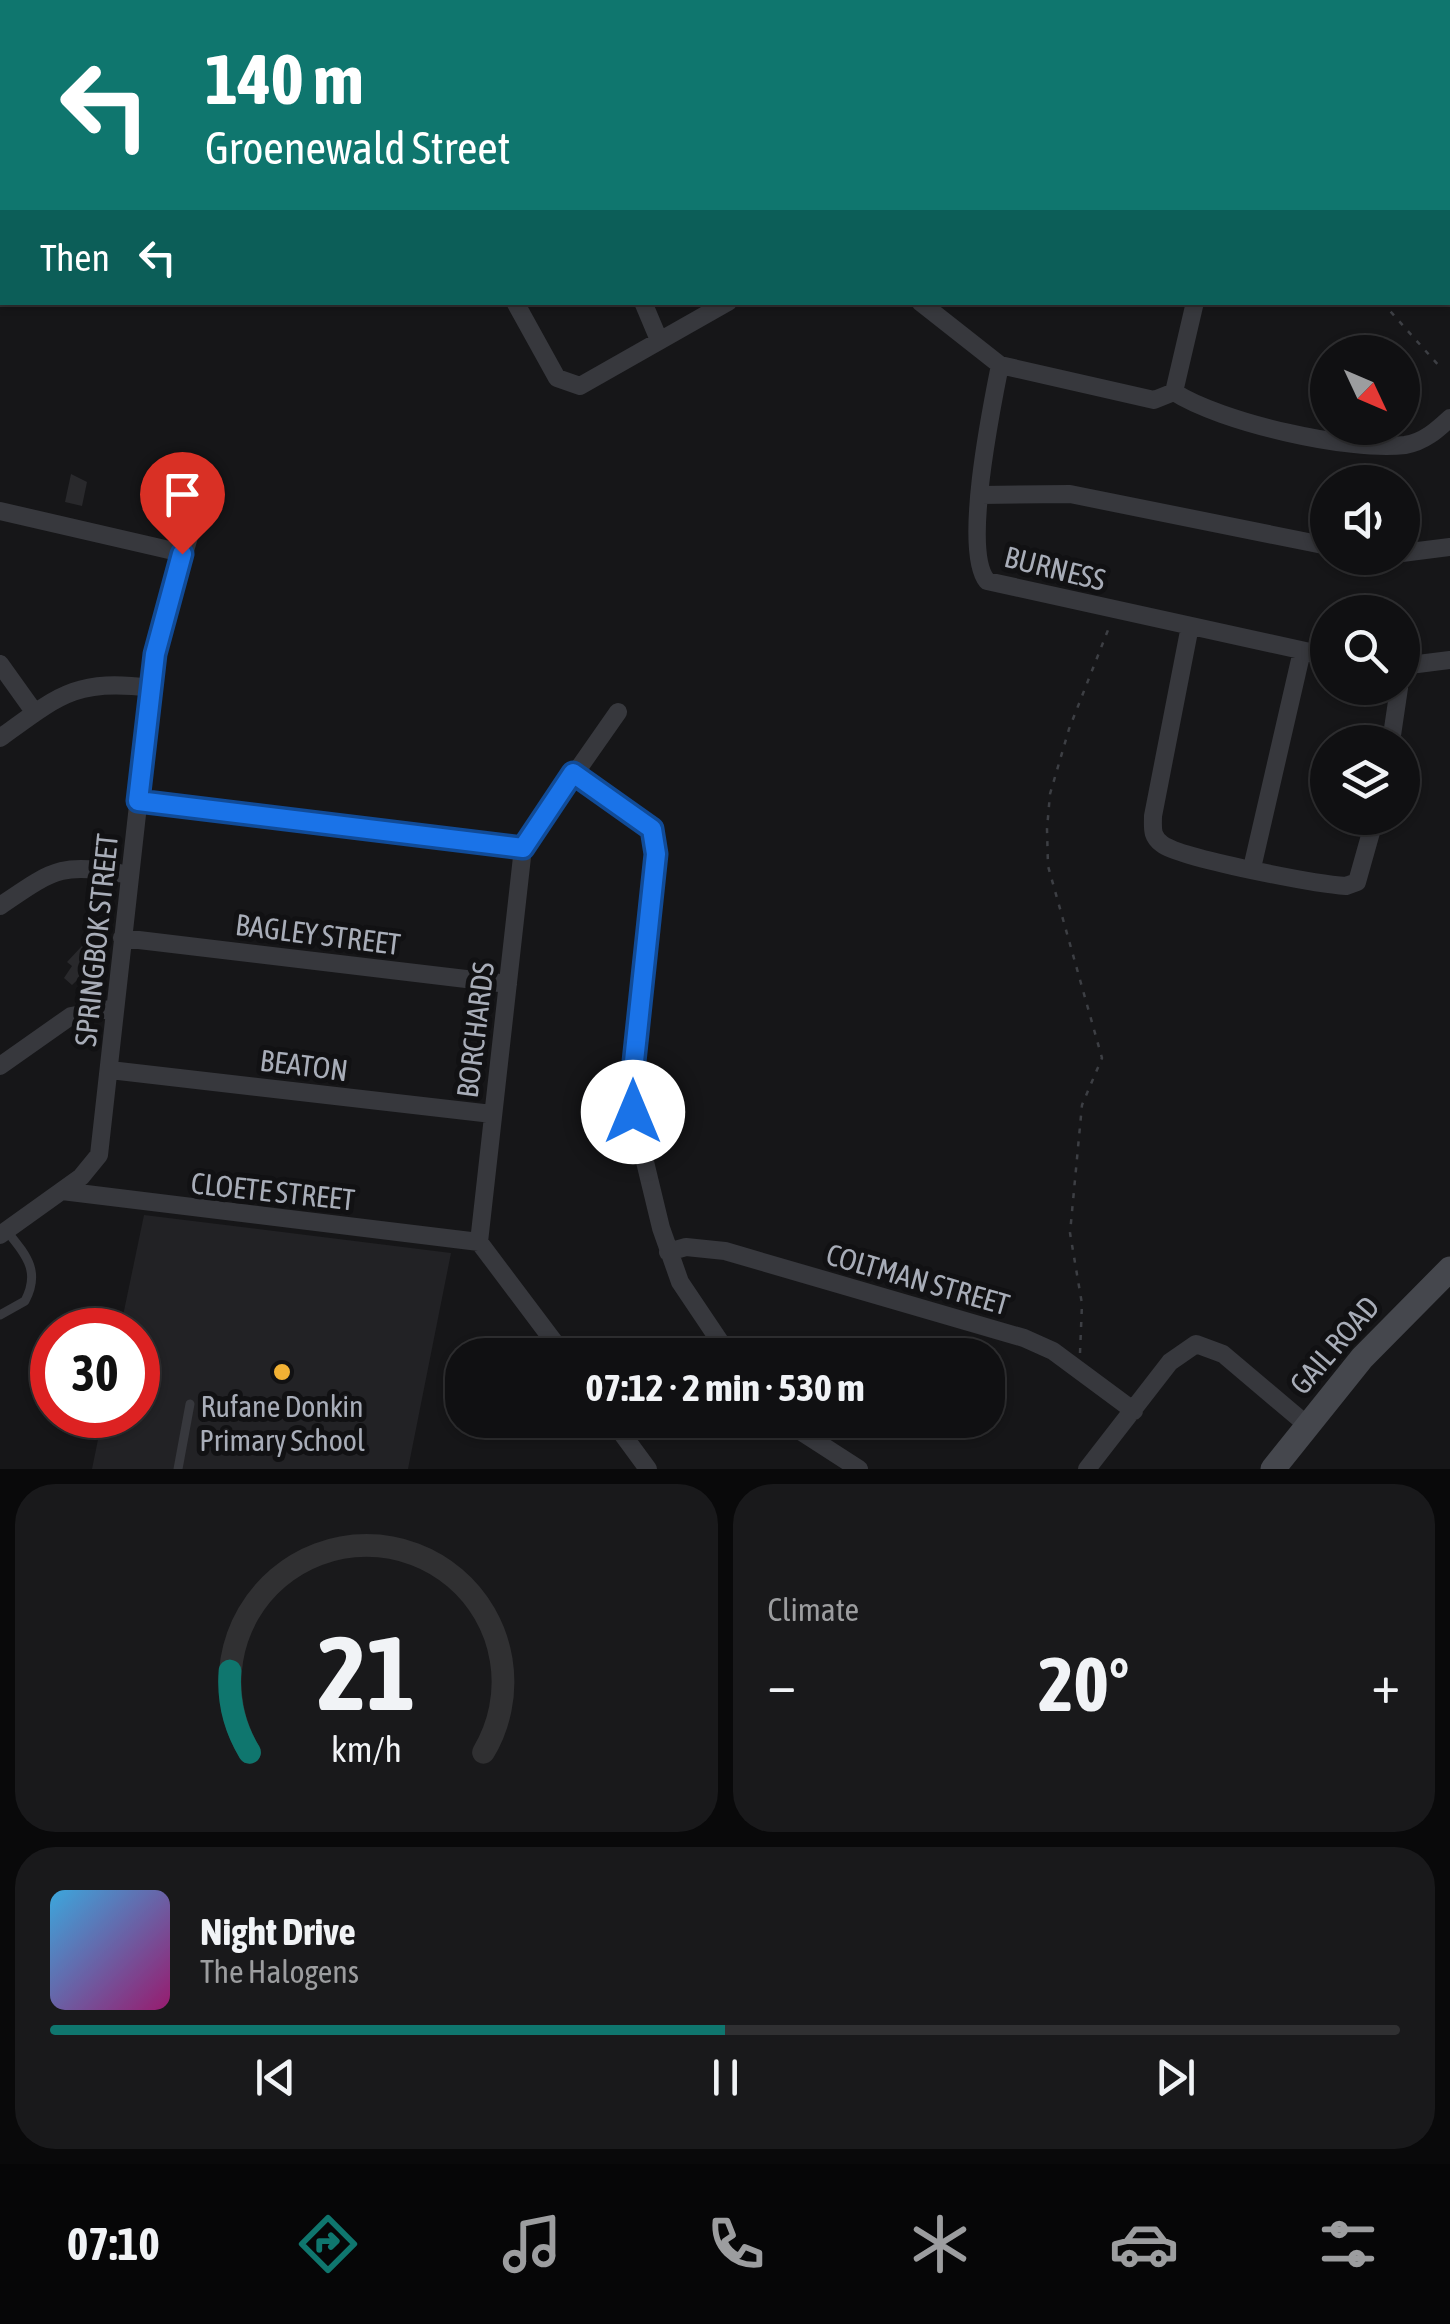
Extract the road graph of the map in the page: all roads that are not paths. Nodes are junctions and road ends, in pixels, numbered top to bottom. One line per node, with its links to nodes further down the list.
1 (517, 305): 6 (street)
2 (644, 305): 6 (street)
3 (723, 305): 6 (street)
4 (924, 305): 7 (street)
5 (1194, 305): 8 (street)
6 (660, 340)
7 (1000, 365): 8 (street); 11 (street, BURNESS)
8 (1172, 394): 9 (street)
9 (1450, 418)
10 (203, 489): 16 (street, SPRINGBOK STREET)
11 (981, 495): 13 (street, BURNESS); 17 (street, BURNESS)
12 (0, 512): 16 (street)
13 (1310, 542)
14 (1450, 547): 15 (street)
15 (1420, 551)
16 (182, 554): 23 (street, SPRINGBOK STREET)
17 (1190, 626): 18 (street, BURNESS); 31 (street)
18 (1302, 650): 19 (street, BURNESS); 31 (street)
19 (1310, 652)
20 (1450, 660): 22 (street)
21 (0, 664): 25 (street)
22 (1420, 664)
23 (150, 688): 25 (street); 28 (street, SPRINGBOK STREET)
24 (618, 712): 27 (street, BORCHARDS)
25 (35, 713): 26 (street)
26 (0, 738)
27 (573, 773): 30 (street, BORCHARDS); 43 (street)
28 (138, 801): 30 (street); 32 (street, SPRINGBOK STREET)
29 (1370, 835): 31 (street)
30 (523, 848): 35 (street, BORCHARDS)
31 (1252, 868)
32 (130, 875): 33 (street); 34 (street, SPRINGBOK STREET)
33 (0, 906)
34 (122, 938): 35 (street, BAGLEY STREET); 36 (street, SPRINGBOK STREET)
35 (508, 984): 39 (street, BORCHARDS)
36 (114, 1008): 37 (street); 38 (street, SPRINGBOK STREET)
37 (0, 1066)
38 (110, 1070): 39 (street, BEATON); 40 (street, SPRINGBOK STREET)
39 (492, 1114): 42 (street, BORCHARDS)
40 (62, 1191): 41 (street, SPRINGBOK STREET); 42 (street, CLOETE STREET)
41 (3, 1232): 45 (lane)
42 (479, 1242): 46 (street)
43 (668, 1252): 47 (street); 49 (street, COLTMAN STREET)
44 (1450, 1268): 50 (street, GAIL ROAD)
45 (0, 1315)
46 (551, 1338)
47 (718, 1338)
48 (190, 1404): 53 (lane)
49 (1134, 1411): 50 (street); 56 (street)
50 (1307, 1425): 57 (street, GAIL ROAD)
51 (625, 1438): 54 (street)
52 (811, 1438): 55 (street)
53 (178, 1469)
54 (648, 1469)
55 (859, 1469)
56 (1087, 1469)
57 (1273, 1469)

